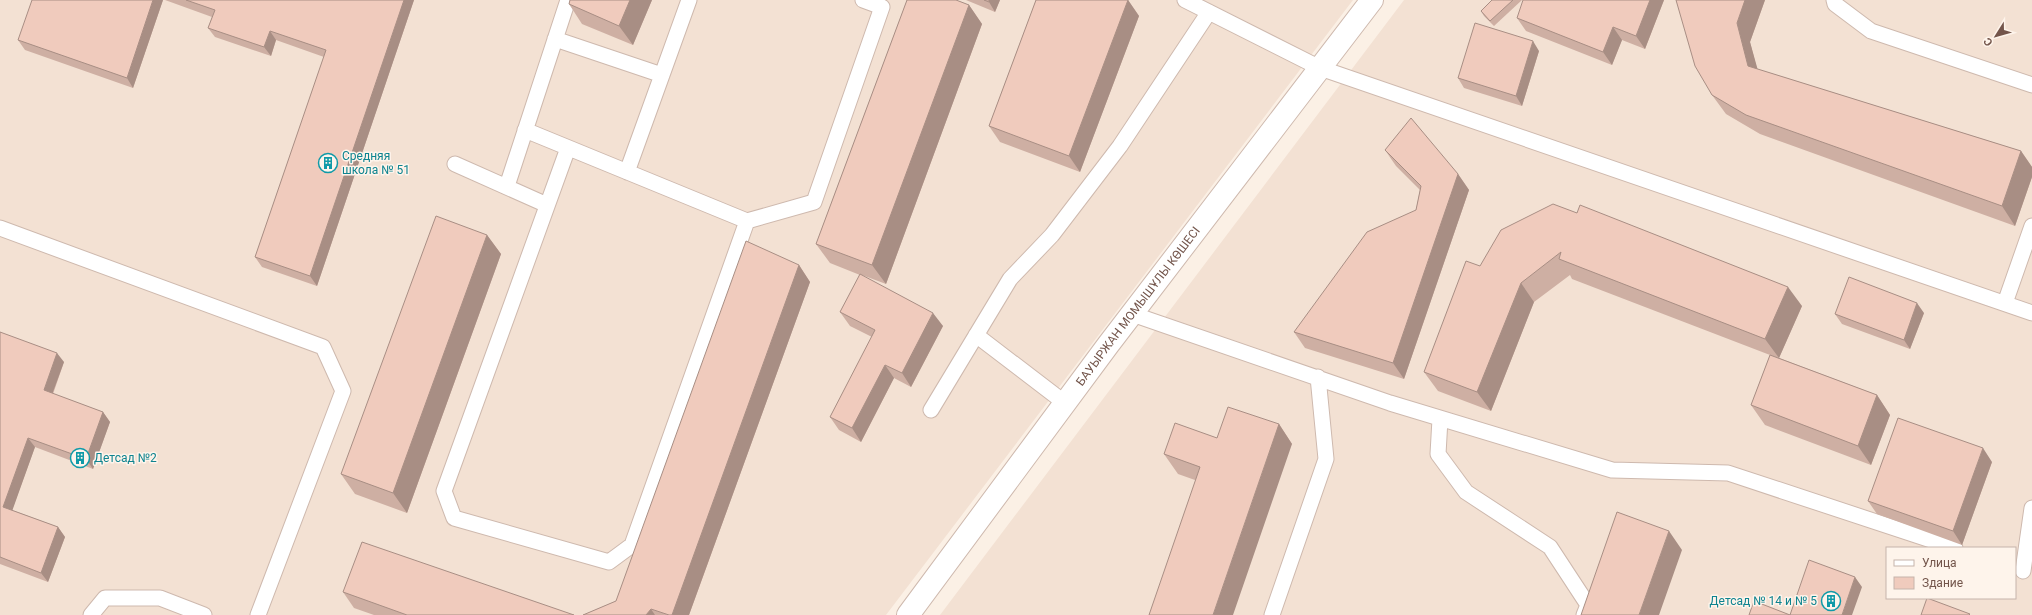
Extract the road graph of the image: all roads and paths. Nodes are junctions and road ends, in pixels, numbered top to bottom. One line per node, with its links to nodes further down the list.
1 (568, 0): 8 (lane)
2 (689, 0): 10 (lane)
3 (863, 0): 18 (lane)
4 (1185, 0): 7 (lane)
5 (1372, 0): 9 (street, БАУЫРЖАН МОМЫШҰЛЫ КӨШЕСІ)
6 (1834, 0): 11 (lane)
7 (1209, 12): 9 (lane); 24 (lane)
8 (555, 39): 10 (lane); 12 (lane)
9 (1320, 68): 21 (lane); 23 (street, БАУЫРЖАН МОМЫШҰЛЫ КӨШЕСІ)
10 (662, 75): 15 (lane)
11 (2032, 85)
12 (525, 130): 13 (lane); 16 (lane)
13 (568, 148): 15 (lane); 17 (lane)
14 (455, 164): 16 (lane)
15 (626, 172): 18 (lane)
16 (507, 186): 17 (lane)
17 (547, 205): 18 (lane)
18 (747, 221)
19 (2032, 226): 21 (lane)
20 (0, 228): 34 (lane)
21 (2006, 303): 22 (lane)
22 (2032, 313)
23 (1132, 314): 25 (lane); 26 (street, БАУЫРЖАН МОМЫШҰЛЫ КӨШЕСІ)
24 (976, 335): 26 (lane); 27 (lane)
25 (1318, 377): 28 (lane); 36 (lane)
26 (1065, 403): 35 (street, БАУЫРЖАН МОМЫШҰЛЫ КӨШЕСІ)
27 (932, 410)
28 (1440, 418): 30 (lane); 37 (lane)
29 (2032, 508): 31 (lane)
30 (1952, 547)
31 (2023, 572)
32 (91, 615): 33 (lane)
33 (204, 615)
34 (258, 615)
35 (908, 615)
36 (1272, 615)
37 (1584, 615)

